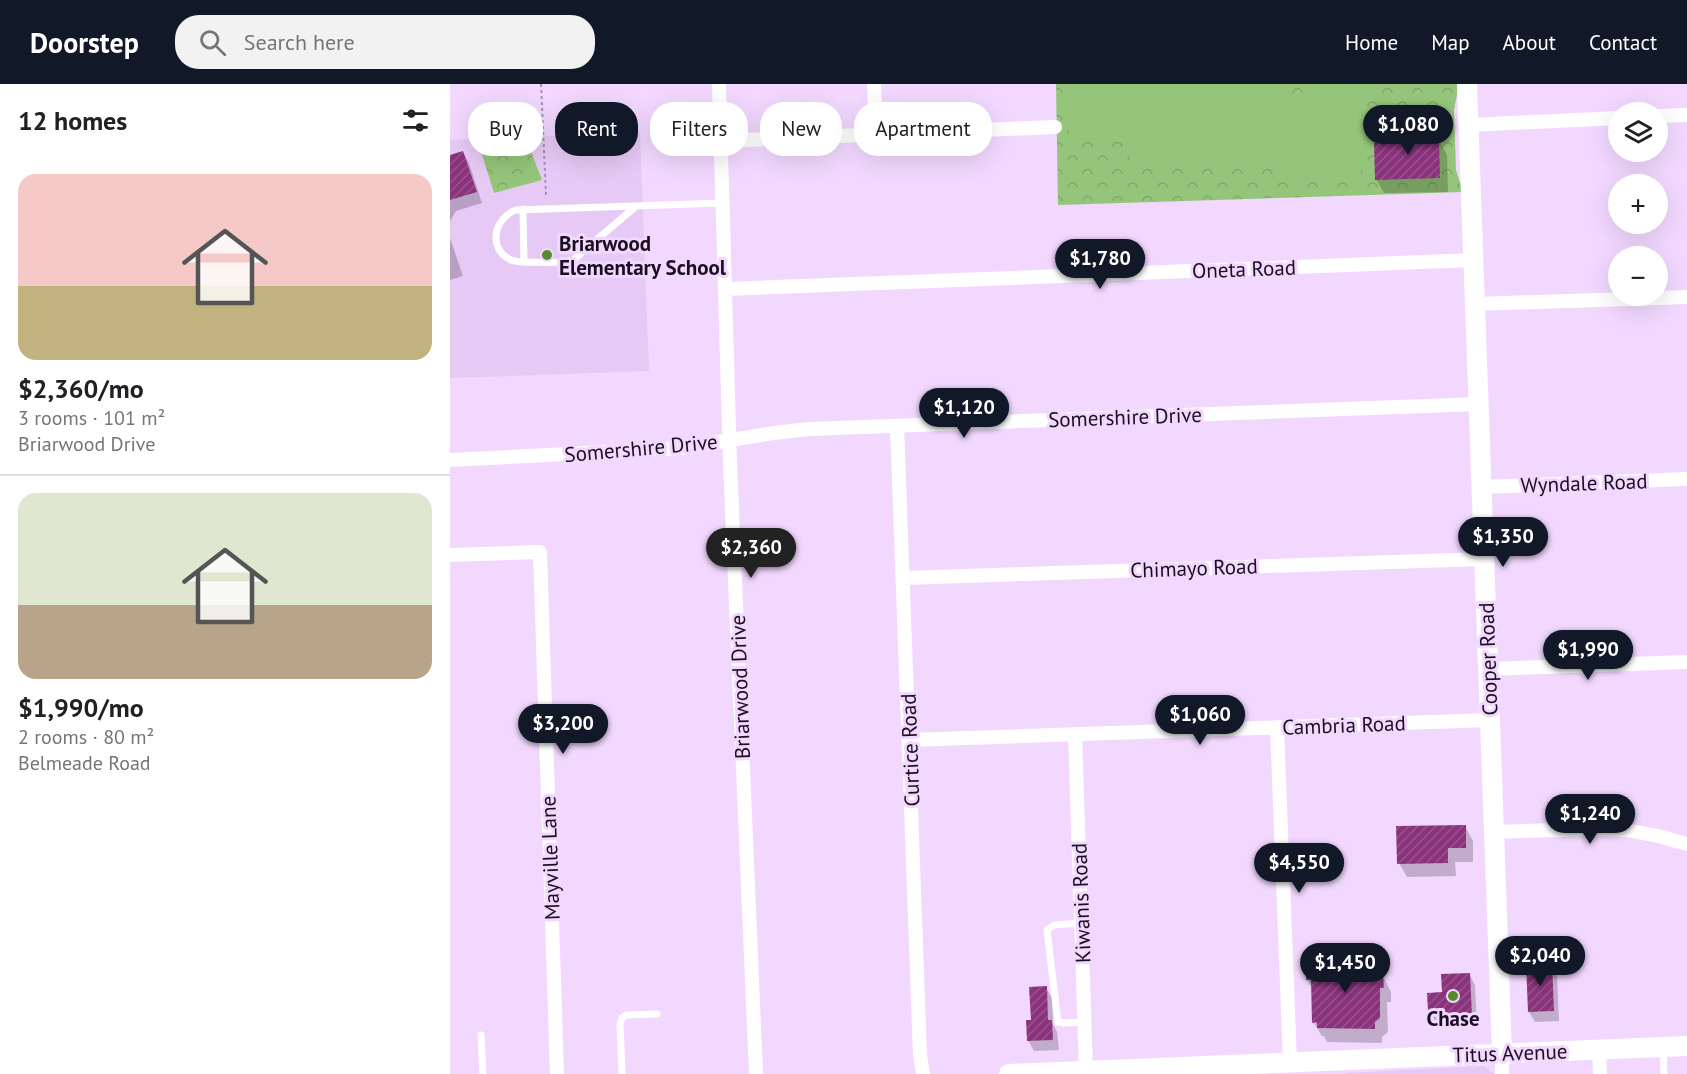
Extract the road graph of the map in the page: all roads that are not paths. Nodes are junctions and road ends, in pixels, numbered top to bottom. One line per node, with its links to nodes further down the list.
1 (719, 84): 4 (street, Briarwood Drive)
2 (874, 84): 5 (street)
3 (1467, 84): 9 (street, Cooper Road)
4 (719, 102)
5 (875, 102)
6 (1687, 115): 7 (street)
7 (1668, 116)
8 (1608, 118): 9 (street)
9 (1469, 125): 18 (street, Cooper Road)
10 (1055, 128): 11 (street)
11 (992, 130)
12 (854, 135): 13 (street)
13 (748, 140)
14 (720, 156): 15 (street, Briarwood Drive)
15 (722, 203): 16 (lane); 20 (street, Briarwood Drive)
16 (635, 207): 17 (lane); 19 (lane)
17 (523, 209): 19 (lane); 19 (lane)
18 (1474, 260): 20 (street, Oneta Road); 22 (street, Cooper Road)
19 (524, 262)
20 (726, 289): 25 (street, Briarwood Drive)
21 (1687, 297): 22 (street)
22 (1475, 304): 23 (street, Cooper Road)
23 (1479, 404): 24 (street, Somershire Drive); 28 (street, Cooper Road)
24 (897, 426): 25 (street, Somershire Drive); 31 (street, Curtice Road)
25 (730, 440): 26 (street, Somershire Drive); 57 (street, Briarwood Drive)
26 (450, 460)
27 (1687, 479): 28 (street, Wyndale Road)
28 (1482, 487): 30 (street, Cooper Road)
29 (450, 555): 55 (street, Mayville Lane)
30 (1484, 558): 31 (street, Chimayo Road); 33 (street, Cooper Road)
31 (903, 578): 37 (street, Curtice Road)
32 (1687, 662): 33 (street)
33 (1488, 669): 34 (street, Cooper Road)
34 (1490, 720): 35 (street, Cambria Road); 38 (street, Cooper Road)
35 (1277, 727): 36 (street, Cambria Road); 48 (street)
36 (1074, 734): 37 (street, Cambria Road); 40 (street, Kiwanis Road)
37 (909, 740): 58 (street, Curtice Road)
38 (1494, 832): 39 (street); 47 (street, Cooper Road)
39 (1687, 844)
40 (1081, 923): 42 (street, Kiwanis Road); 42 (lane)
41 (657, 1014): 56 (lane)
42 (1085, 1022): 51 (street, Kiwanis Road)
43 (482, 1035): 54 (lane)
44 (1687, 1046): 45 (street, Titus Avenue)
45 (1663, 1047): 46 (street, Titus Avenue); 62 (lane)
46 (1599, 1049): 47 (street, Titus Avenue); 61 (street)
47 (1502, 1053): 49 (street, Titus Avenue); 60 (street)
48 (1283, 1067): 49 (street, Titus Avenue); 50 (street, Titus Avenue)
49 (1329, 1067)
50 (1213, 1070): 52 (street, Titus Avenue)
51 (1086, 1071): 52 (street, Titus Avenue); 53 (street, Titus Avenue)
52 (1119, 1072)
53 (1059, 1073): 59 (street, Titus Avenue)
54 (483, 1074)
55 (557, 1074)
56 (622, 1074)
57 (756, 1074)
58 (923, 1074)
59 (1009, 1074)
60 (1502, 1074)
61 (1600, 1074)
62 (1664, 1074)

